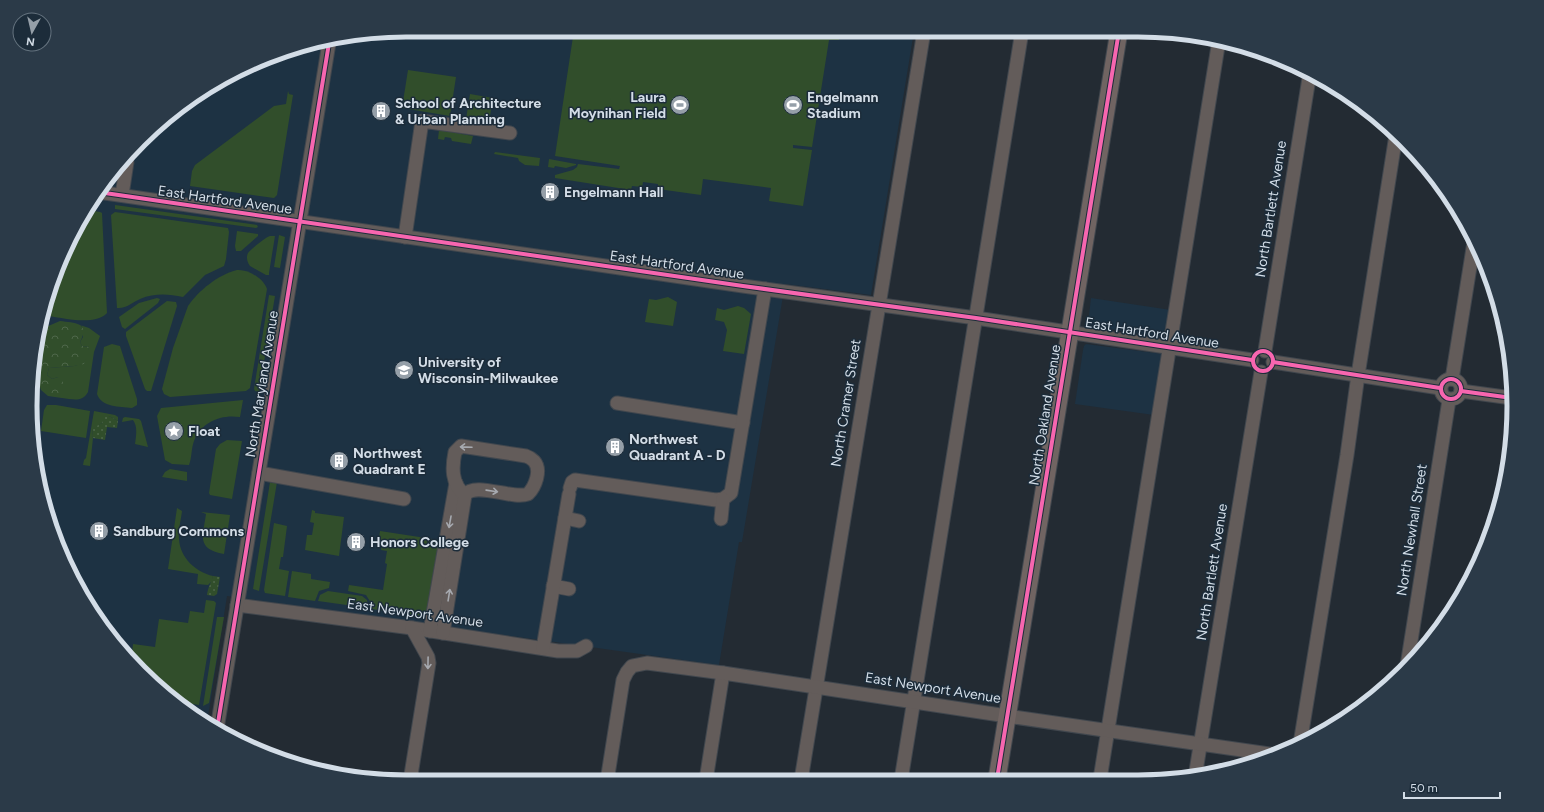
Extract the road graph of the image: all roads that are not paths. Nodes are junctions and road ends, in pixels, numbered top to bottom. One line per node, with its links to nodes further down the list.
1 (923, 37): 16 (street, North Cramer Street)
2 (1021, 37): 17 (street)
3 (1118, 37): 18 (main road, North Oakland Avenue)
4 (329, 45): 12 (street, North Maryland Avenue)
5 (1218, 46): 19 (street)
6 (1309, 79): 20 (street, North Bartlett Avenue)
7 (510, 133): 13 (street)
8 (1395, 141): 24 (street)
9 (126, 166): 11 (street)
10 (106, 191): 11 (street, East Hartford Avenue)
11 (122, 195): 12 (street, East Hartford Avenue)
12 (300, 222): 13 (street, East Hartford Avenue); 32 (street, North Maryland Avenue)
13 (405, 237): 15 (street, East Hartford Avenue)
14 (1473, 251): 25 (street)
15 (765, 289): 16 (street, East Hartford Avenue); 31 (street)
16 (878, 305): 17 (street, East Hartford Avenue); 49 (street, North Cramer Street)
17 (976, 318): 18 (street, East Hartford Avenue); 50 (street)
18 (1070, 332): 19 (street, East Hartford Avenue); 51 (main road, North Oakland Avenue)
19 (1169, 347): 21 (street, East Hartford Avenue); 53 (street)
20 (1265, 351): 21 (street); 22 (street)
21 (1252, 360): 23 (street)
22 (1273, 362): 23 (street); 24 (street)
23 (1261, 372): 55 (street, North Bartlett Avenue)
24 (1358, 375): 26 (street); 54 (street)
25 (1452, 379): 26 (street); 27 (street)
26 (1440, 388): 29 (street)
27 (1462, 391): 28 (street); 29 (street)
28 (1507, 397)
29 (1449, 400): 47 (street, North Newhall Street)
30 (617, 403): 31 (street)
31 (743, 423): 36 (street)
32 (259, 473): 35 (street); 42 (street, North Maryland Avenue)
33 (456, 483): 34 (street); 34 (street, one-way to 33); 44 (street, one-way to 44)
34 (465, 495): 44 (street, one-way to 34)
35 (404, 499)
36 (724, 499): 37 (street); 38 (street)
37 (565, 518): 39 (street); 40 (street)
38 (721, 519)
39 (579, 521)
40 (553, 586): 41 (street); 46 (street)
41 (569, 589)
42 (237, 605): 43 (street, East Newport Avenue); 52 (street, North Maryland Avenue)
43 (412, 628): 44 (street, East Newport Avenue); 58 (street, one-way to 58)
44 (436, 632): 46 (street, East Newport Avenue)
45 (586, 646): 46 (street, East Newport Avenue)
46 (543, 648)
47 (1409, 656)
48 (723, 673): 49 (street, East Newport Avenue); 59 (street, East Newport Avenue); 60 (street)
49 (816, 687): 50 (street, East Newport Avenue); 61 (street, North Cramer Street)
50 (914, 702): 51 (street, East Newport Avenue); 62 (street)
51 (1007, 716): 53 (street, East Newport Avenue); 63 (main road, North Oakland Avenue)
52 (218, 724)
53 (1108, 730): 55 (street, East Newport Avenue); 64 (street)
54 (1301, 737)
55 (1200, 744): 56 (street, East Newport Avenue); 57 (street, North Bartlett Avenue)
56 (1262, 753)
57 (1196, 770)
58 (411, 775)
59 (608, 775)
60 (707, 775)
61 (802, 775)
62 (902, 775)
63 (998, 775)
64 (1101, 775)

